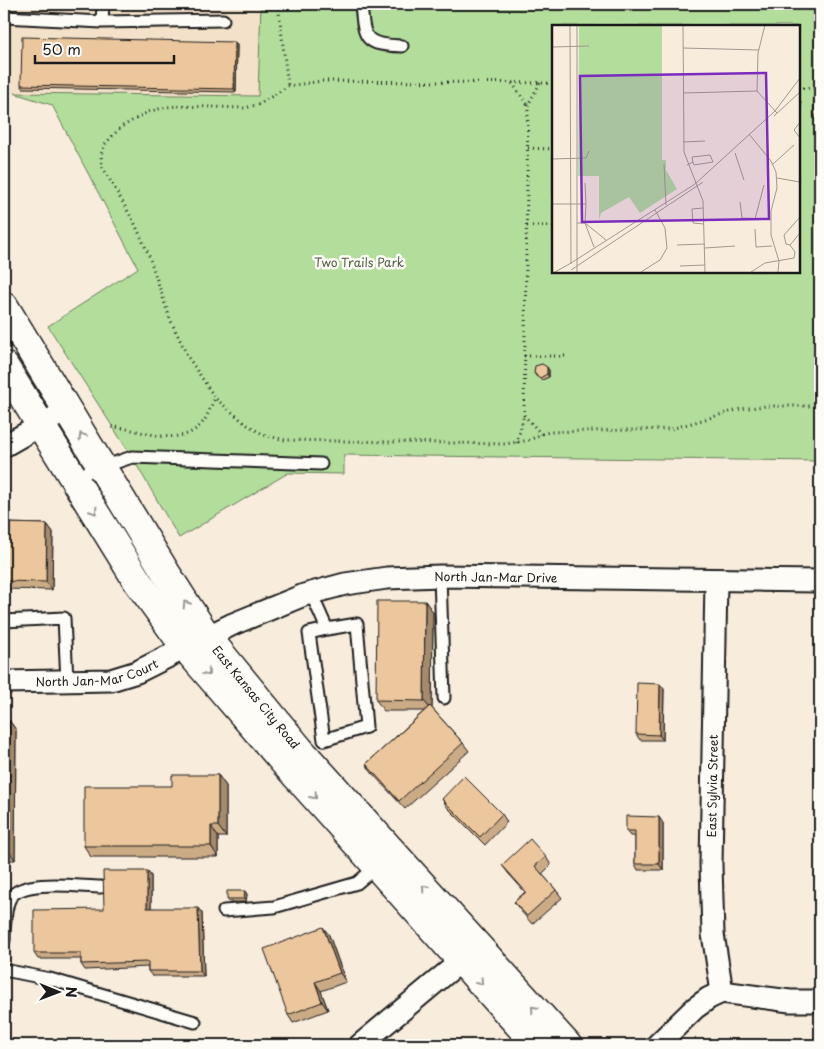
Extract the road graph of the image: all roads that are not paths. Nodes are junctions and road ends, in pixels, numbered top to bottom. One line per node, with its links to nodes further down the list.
1 (103, 4): 5 (lane)
2 (361, 4): 6 (lane)
3 (4, 18): 5 (lane)
4 (223, 20): 5 (lane)
5 (102, 22)
6 (402, 46)
7 (4, 306): 9 (main road, East Kansas City Road)
8 (4, 366): 10 (main road, East Kansas City Road)
9 (67, 410): 10 (street); 13 (main road, East Kansas City Road, one-way to 9)
10 (41, 425): 11 (street); 14 (main road, East Kansas City Road)
11 (4, 446)
12 (320, 464): 13 (lane)
13 (102, 468): 14 (lane); 21 (main road, East Kansas City Road, one-way to 13)
14 (73, 477): 21 (main road, East Kansas City Road, one-way to 21)
15 (440, 576): 16 (street, North Jan-Mar Drive); 18 (street, North Jan-Mar Drive); 24 (lane)
16 (716, 580): 17 (street, North Jan-Mar Drive); 32 (street, East Sylvia Street)
17 (820, 581)
18 (312, 593): 20 (lane); 21 (street, North Jan-Mar Drive)
19 (4, 621): 22 (lane)
20 (327, 629): 25 (lane); 25 (lane)
21 (196, 642): 22 (street, North Jan-Mar Court); 25 (main road, East Kansas City Road); 26 (main road, East Kansas City Road, one-way to 26)
22 (67, 681): 23 (street, North Jan-Mar Court)
23 (4, 682)
24 (444, 698)
25 (315, 748): 30 (main road, East Kansas City Road, one-way to 25)
26 (377, 866): 28 (lane); 30 (main road, East Kansas City Road)
27 (101, 888): 29 (lane)
28 (224, 911)
29 (4, 940)
30 (470, 954): 35 (street); 36 (main road, East Kansas City Road, one-way to 36); 37 (main road, East Kansas City Road, one-way to 30)
31 (4, 970): 34 (lane)
32 (722, 992): 33 (street); 38 (street)
33 (820, 1001)
34 (195, 1022)
35 (360, 1045)
36 (537, 1045)
37 (567, 1045)
38 (657, 1045)

